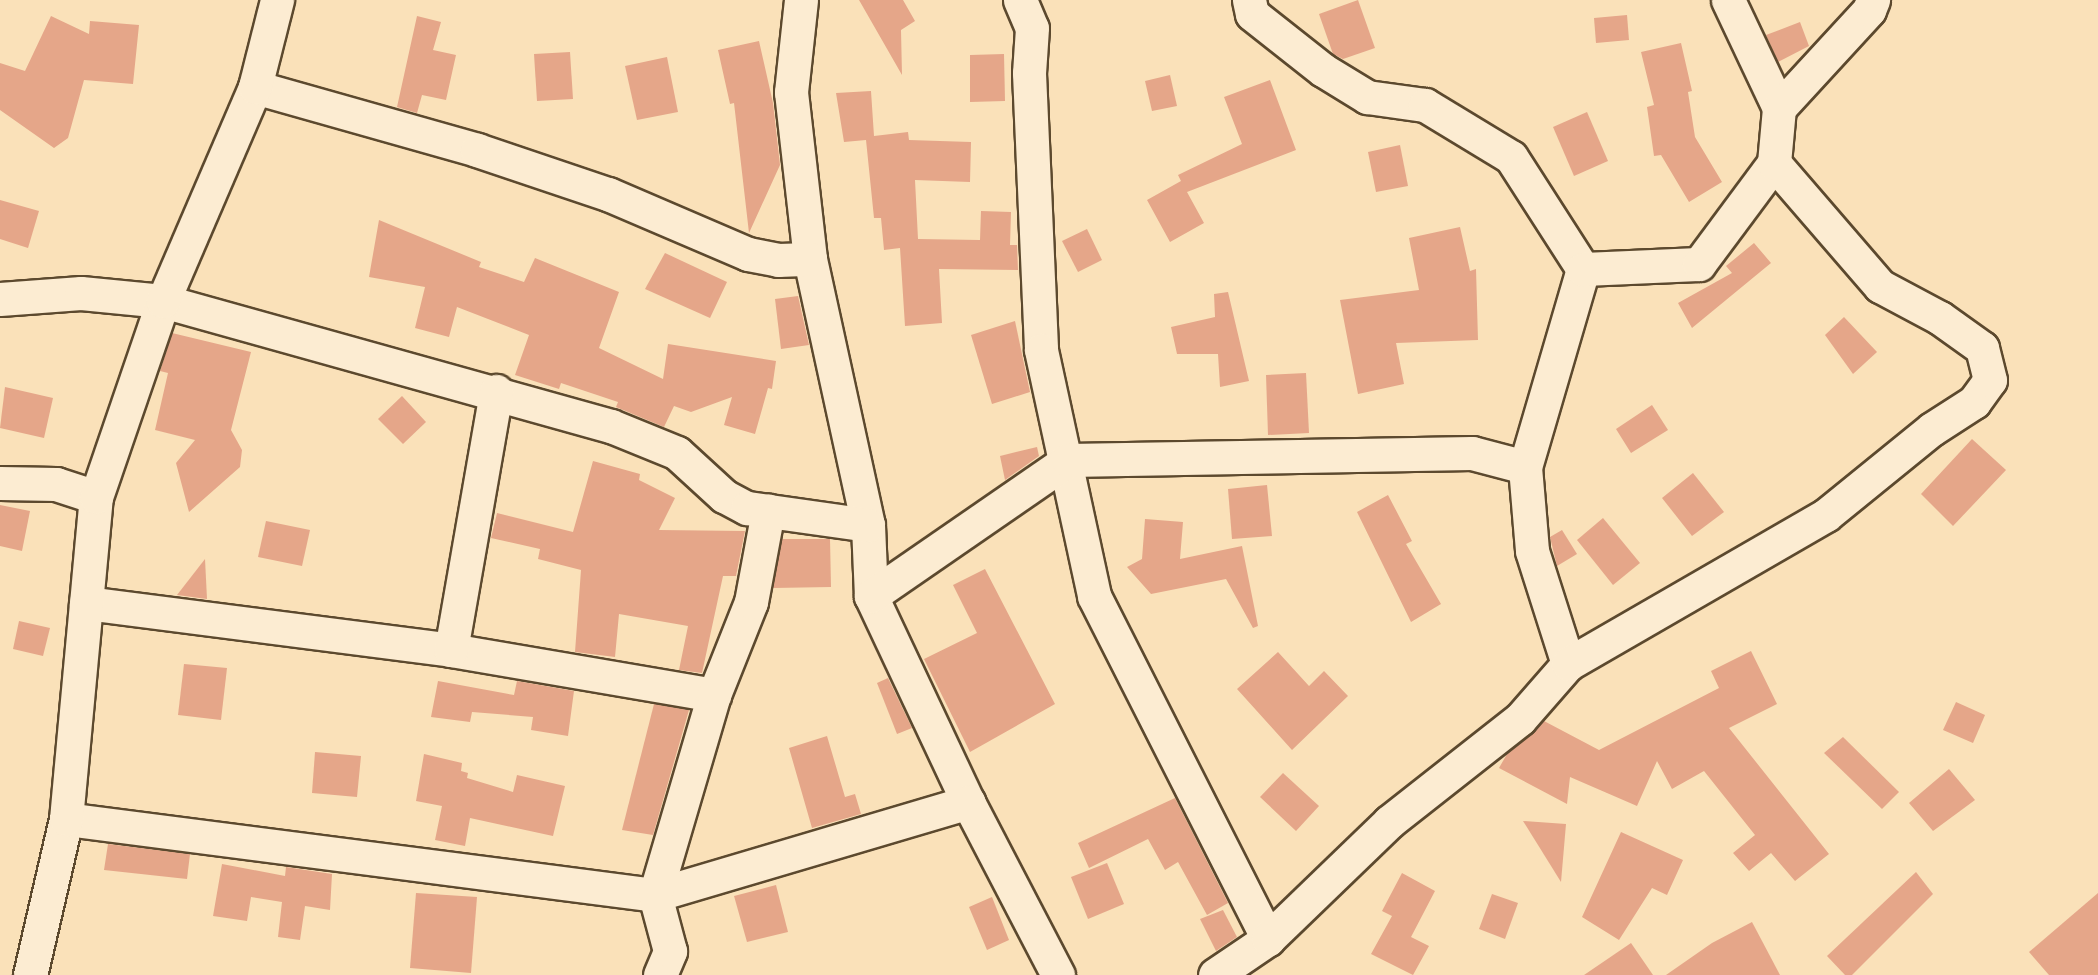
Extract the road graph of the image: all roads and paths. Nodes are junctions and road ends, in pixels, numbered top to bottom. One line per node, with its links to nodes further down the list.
1 (277, 0): 7 (street)
2 (801, 0): 10 (street)
3 (1020, 0): 15 (street)
4 (1249, 0): 11 (street)
5 (1728, 0): 8 (street)
6 (1873, 0): 8 (street)
7 (255, 87): 10 (street); 13 (street)
8 (1779, 108): 9 (street)
9 (1774, 163): 11 (street); 24 (street)
10 (810, 259): 20 (street)
11 (1583, 269): 16 (street)
12 (0, 299): 13 (street)
13 (163, 301): 14 (street); 18 (street)
14 (496, 391): 19 (street); 23 (street)
15 (1068, 460): 16 (street); 21 (street); 29 (street)
16 (1525, 467): 24 (street)
17 (0, 483): 18 (street)
18 (96, 497): 22 (street)
19 (768, 511): 20 (street); 25 (street)
20 (868, 524): 21 (street)
21 (871, 596): 26 (street)
22 (86, 603): 23 (street); 27 (street)
23 (451, 650): 25 (street)
24 (1568, 664): 29 (street)
25 (714, 695): 28 (street)
26 (968, 802): 28 (street); 32 (street)
27 (66, 819): 28 (street); 30 (street)
28 (655, 895): 31 (street)
29 (1268, 939): 33 (street)
30 (30, 975)
31 (660, 975)
32 (1058, 975)
33 (1214, 975)

